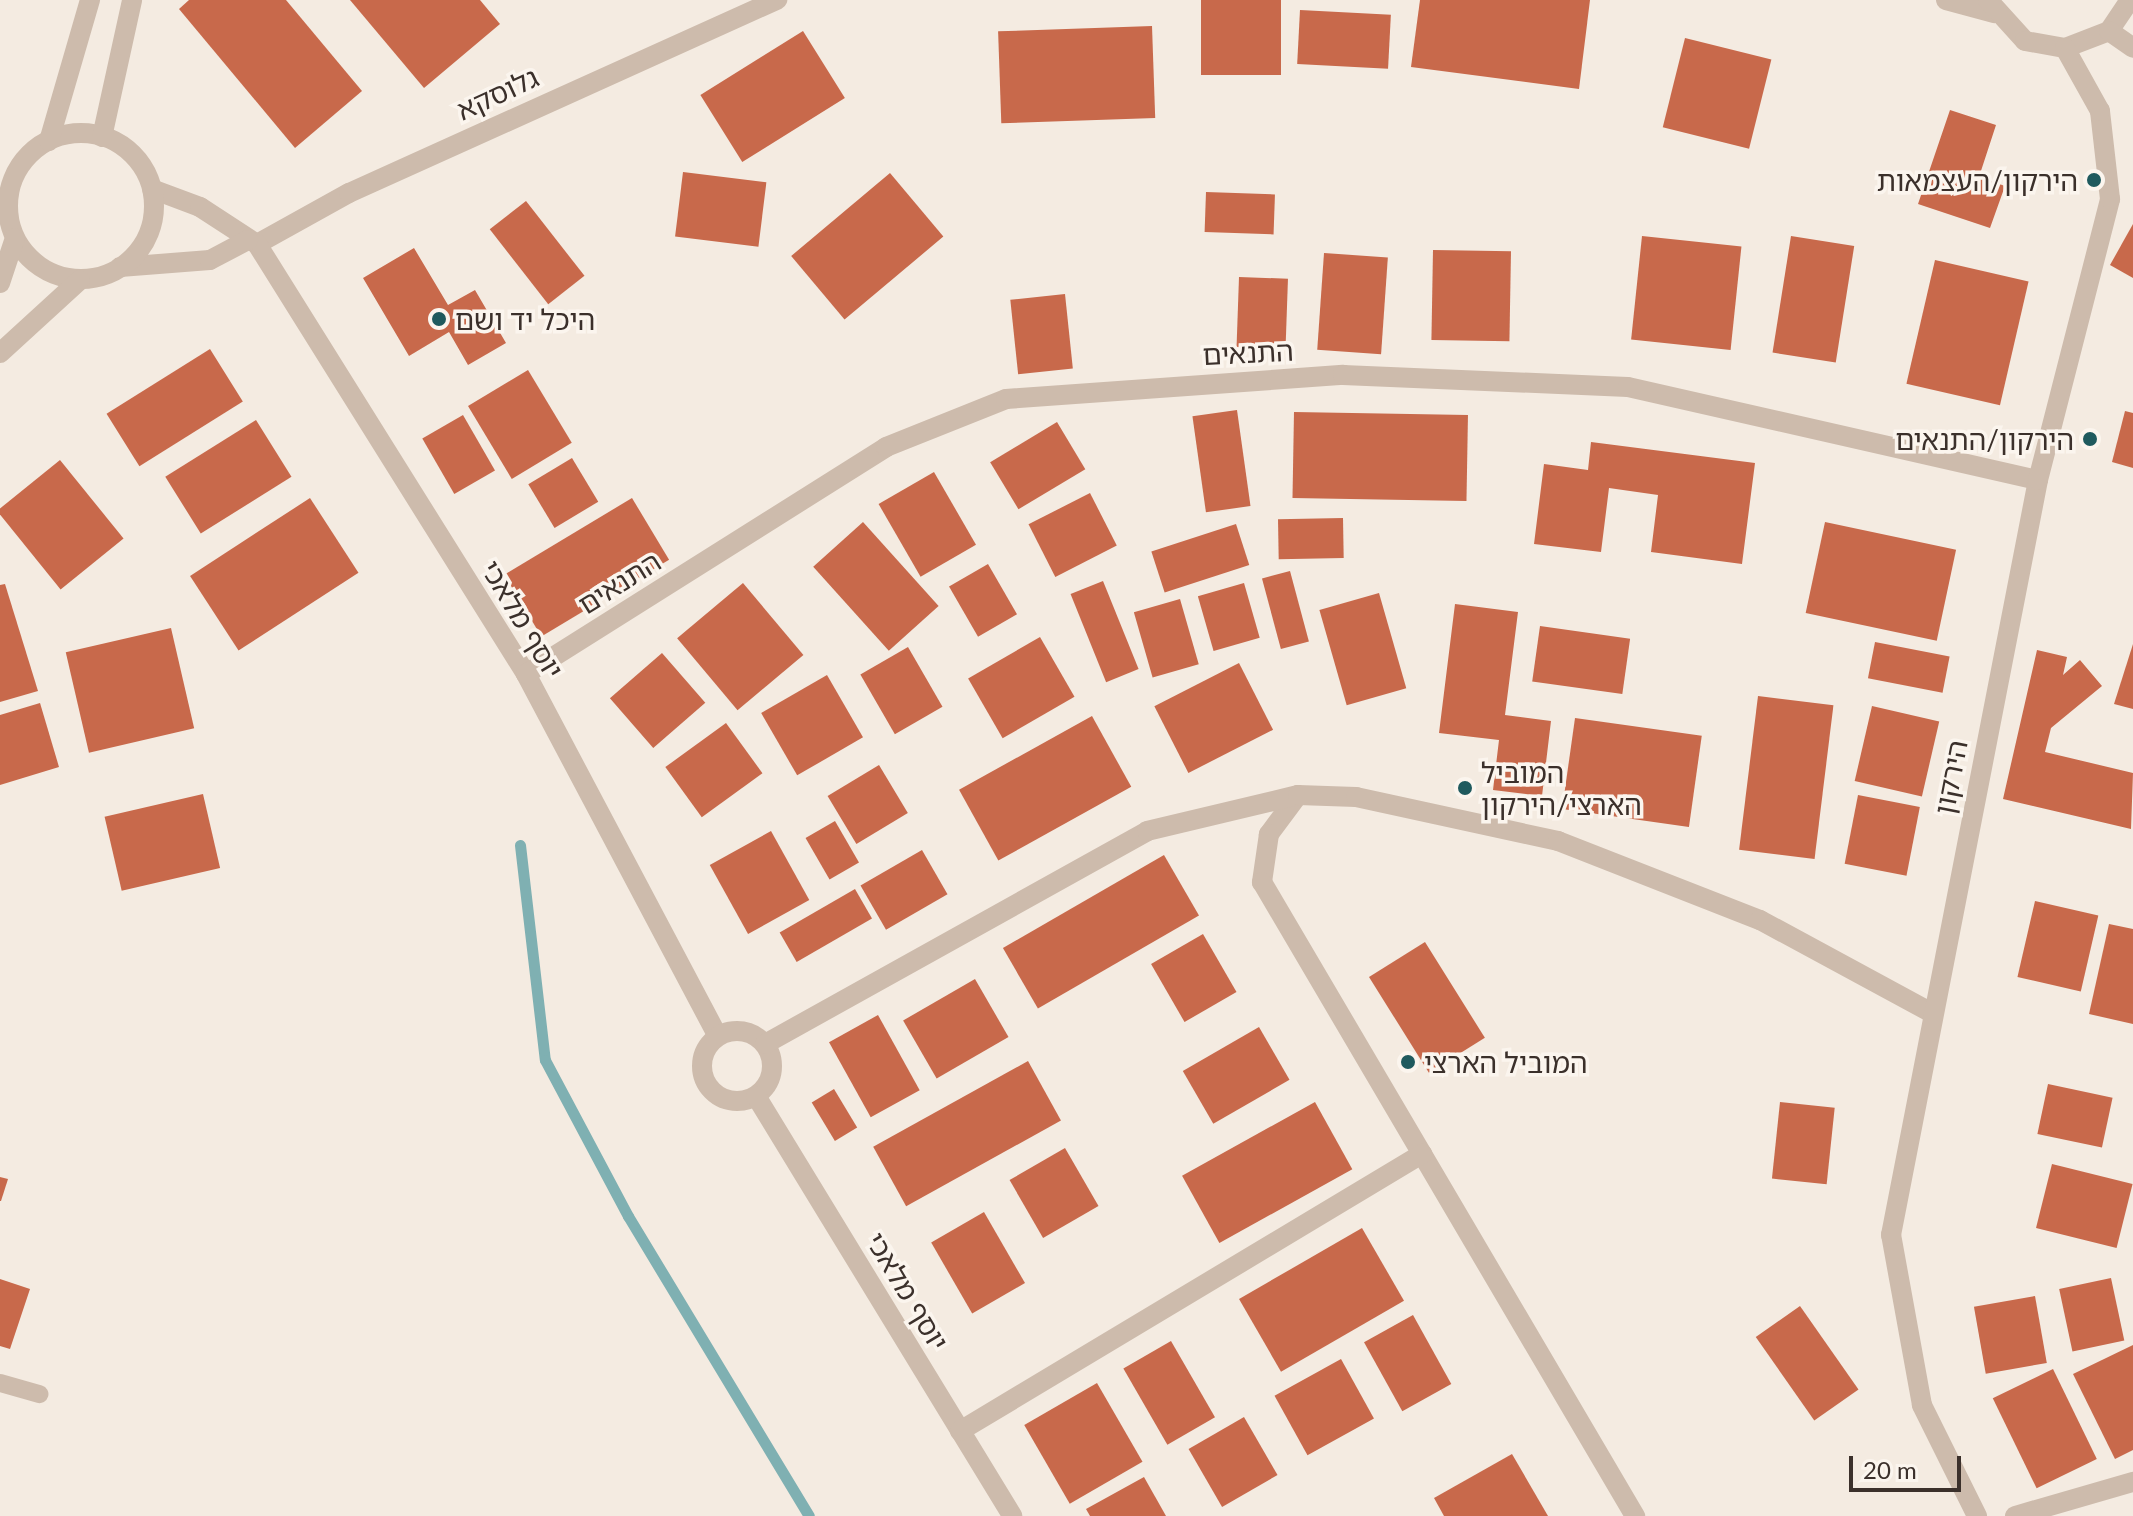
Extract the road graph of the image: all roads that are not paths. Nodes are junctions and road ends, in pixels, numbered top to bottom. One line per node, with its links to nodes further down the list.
1 (90, 0): 11 (street)
2 (132, 0): 10 (street)
3 (777, 0): 14 (street, גלוסקא)
4 (1946, 0): 6 (street)
5 (2130, 0): 7 (street)
6 (1991, 6): 8 (street)
7 (2109, 31): 8 (street); 9 (street)
8 (2065, 48): 19 (street, הירקון)
9 (2133, 48)
10 (102, 137): 11 (street); 12 (street)
11 (49, 141): 13 (street)
12 (152, 189): 14 (street); 15 (street)
13 (15, 238): 16 (street); 17 (street)
14 (252, 242): 15 (street, גלוסקא); 20 (street, יוסף מלאכי)
15 (120, 267): 16 (street)
16 (80, 280): 18 (street)
17 (0, 283)
18 (0, 353)
19 (2038, 480): 20 (street, התנאים); 22 (street, הירקון)
20 (526, 674): 23 (street, יוסף מלאכי)
21 (1298, 795): 22 (street); 24 (street); 26 (street)
22 (1932, 1013): 33 (street, הירקון)
23 (717, 1035): 24 (street); 25 (street)
24 (765, 1044): 25 (street)
25 (756, 1096): 29 (street, יוסף מלאכי)
26 (1422, 1154): 29 (street); 32 (street)
27 (0, 1383): 28 (lane)
28 (39, 1394)
29 (960, 1431): 31 (street, יוסף מלאכי)
30 (2133, 1482): 34 (street)
31 (1012, 1516)
32 (1635, 1516)
33 (1977, 1516)
34 (2015, 1516)

